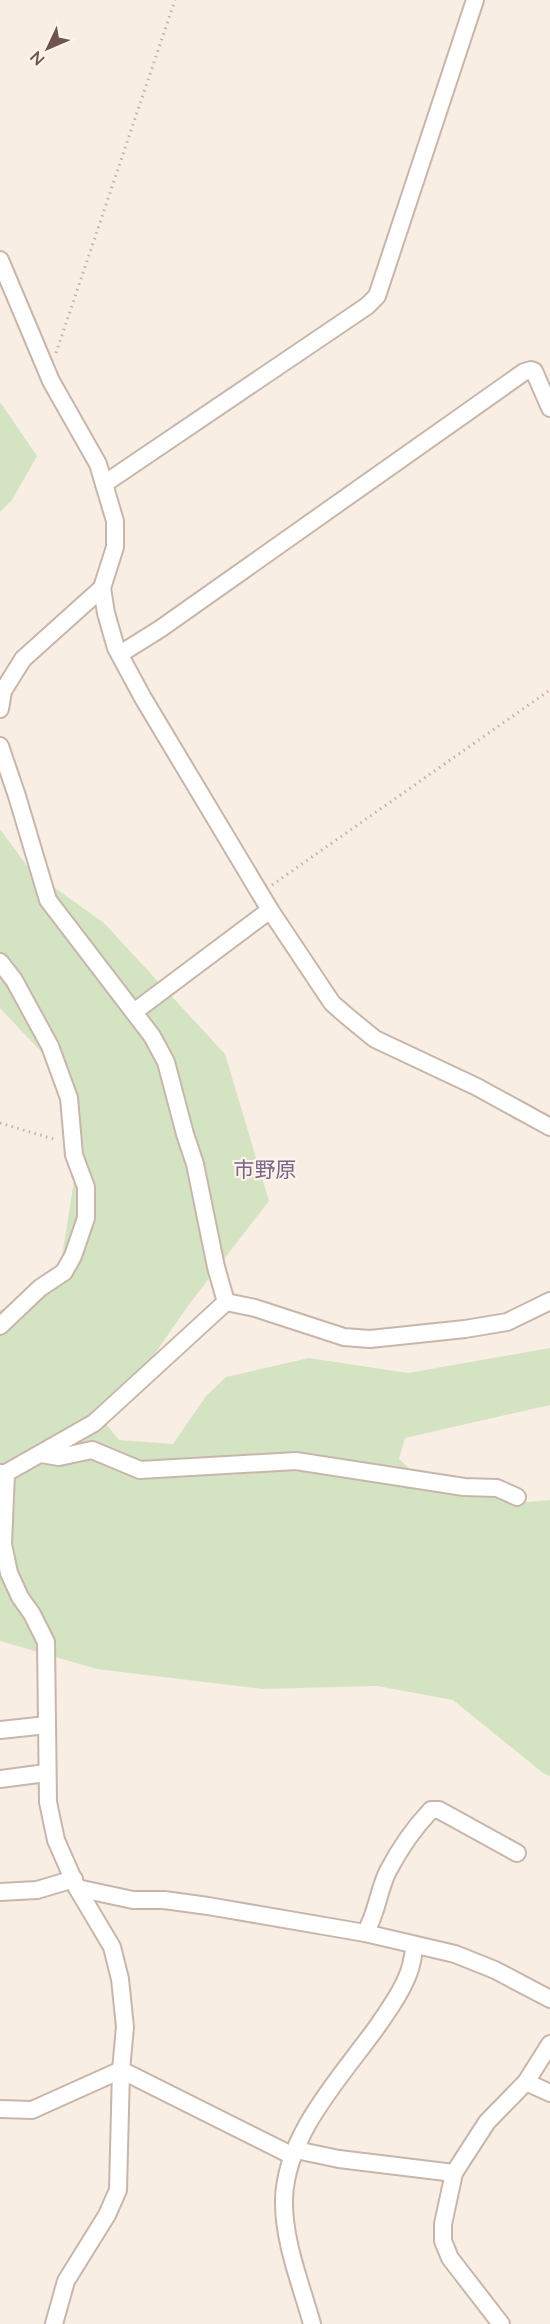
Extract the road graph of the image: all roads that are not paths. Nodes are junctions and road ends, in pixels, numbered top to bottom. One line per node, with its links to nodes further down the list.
1 (475, 0): 4 (street)
2 (0, 260): 4 (street)
3 (550, 408): 6 (street)
4 (104, 484): 5 (street)
5 (102, 588): 6 (street); 7 (street)
6 (120, 654): 9 (street)
7 (0, 709)
8 (0, 746): 11 (street)
9 (270, 910): 11 (street); 12 (street)
10 (0, 962): 15 (street)
11 (134, 1012): 14 (street)
12 (550, 1127)
13 (550, 1301): 14 (street)
14 (226, 1302): 16 (street)
15 (0, 1326)
16 (41, 1454): 17 (street); 18 (street)
17 (3, 1473): 19 (street)
18 (517, 1497)
19 (47, 1725): 20 (street); 21 (street)
20 (0, 1730)
21 (46, 1773): 22 (street); 24 (street)
22 (0, 1779)
23 (517, 1853): 26 (street)
24 (75, 1883): 25 (street); 26 (street); 30 (street)
25 (0, 1892)
26 (365, 1933): 27 (street)
27 (415, 1946): 28 (street); 34 (street)
28 (550, 1999)
29 (550, 2044): 31 (street)
30 (121, 2070): 33 (street); 34 (street); 36 (street)
31 (526, 2082): 32 (street); 35 (street)
32 (550, 2093)
33 (0, 2109)
34 (295, 2153): 35 (street); 37 (street)
35 (454, 2173): 38 (street)
36 (54, 2324)
37 (312, 2324)
38 (501, 2324)

